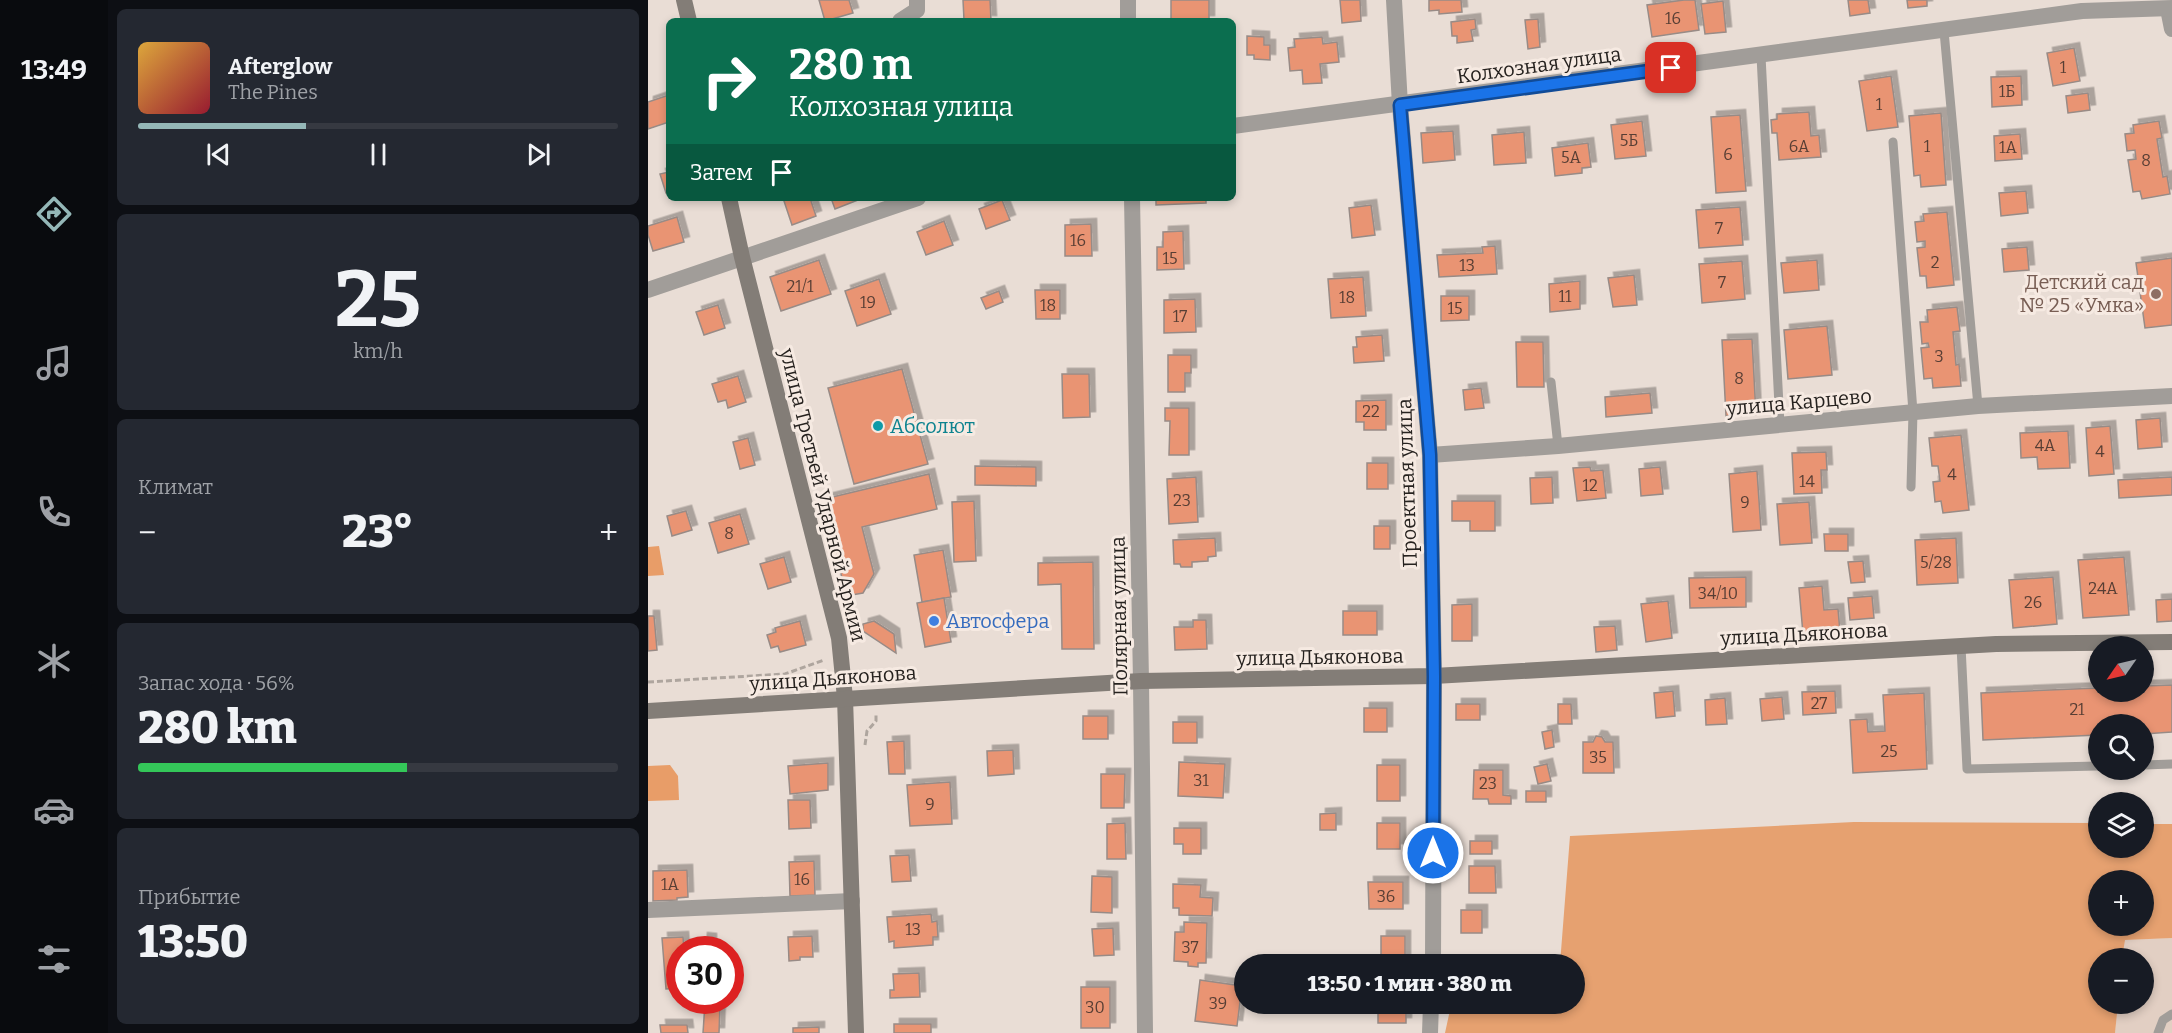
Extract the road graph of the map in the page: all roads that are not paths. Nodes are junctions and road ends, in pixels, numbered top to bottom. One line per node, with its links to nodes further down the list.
1 (684, 0): 7 (main road)
2 (917, 0): 8 (street)
3 (1128, 0): 9 (street)
4 (1394, 0): 13 (street, Проектная улица)
5 (2077, 5): 6 (street, Колхозная улица); 11 (street, Колхозная улица)
6 (2170, 9): 10 (street)
7 (688, 18)
8 (905, 18)
9 (1128, 18)
10 (2172, 29)
11 (1944, 31): 12 (street, Колхозная улица); 23 (lane)
12 (1761, 56): 13 (street, Колхозная улица); 25 (lane)
13 (1400, 105): 14 (street, Колхозная улица); 27 (street, Проектная улица)
14 (1236, 126)
15 (1893, 142): 24 (lane)
16 (730, 201): 19 (main road, улица Третьей Ударной Армии)
17 (909, 201): 19 (street)
18 (1132, 201): 32 (street, Полярная улица)
19 (742, 257): 20 (street); 33 (main road, улица Третьей Ударной Армии)
20 (648, 290)
21 (1551, 382): 26 (lane)
22 (2172, 396): 23 (street, улица Карцево)
23 (1978, 406): 24 (street, улица Карцево)
24 (1913, 412): 25 (street, улица Карцево); 28 (lane)
25 (1780, 425): 26 (street, улица Карцево)
26 (1558, 446): 27 (street, улица Карцево)
27 (1430, 455): 31 (street, Проектная улица)
28 (1911, 487)
29 (2172, 642): 30 (main road, улица Дьяконова)
30 (1961, 646): 31 (main road, улица Дьяконова); 37 (lane)
31 (1434, 676): 32 (main road, улица Дьяконова); 40 (street, Проектная улица)
32 (1141, 681): 33 (main road, улица Дьяконова); 44 (street, Полярная улица)
33 (845, 698): 34 (main road, улица Дьяконова); 38 (main road, улица Третьей Ударной Армии)
34 (648, 711)
35 (2172, 764): 36 (lane)
36 (2154, 765)
37 (2088, 766)
38 (852, 901): 39 (street); 43 (main road, улица Третьей Ударной Армии)
39 (648, 910)
40 (1433, 954)
41 (1431, 1014): 45 (street)
42 (2172, 1014): 46 (lane)
43 (856, 1033)
44 (1145, 1033)
45 (1430, 1033)
46 (2158, 1033)

